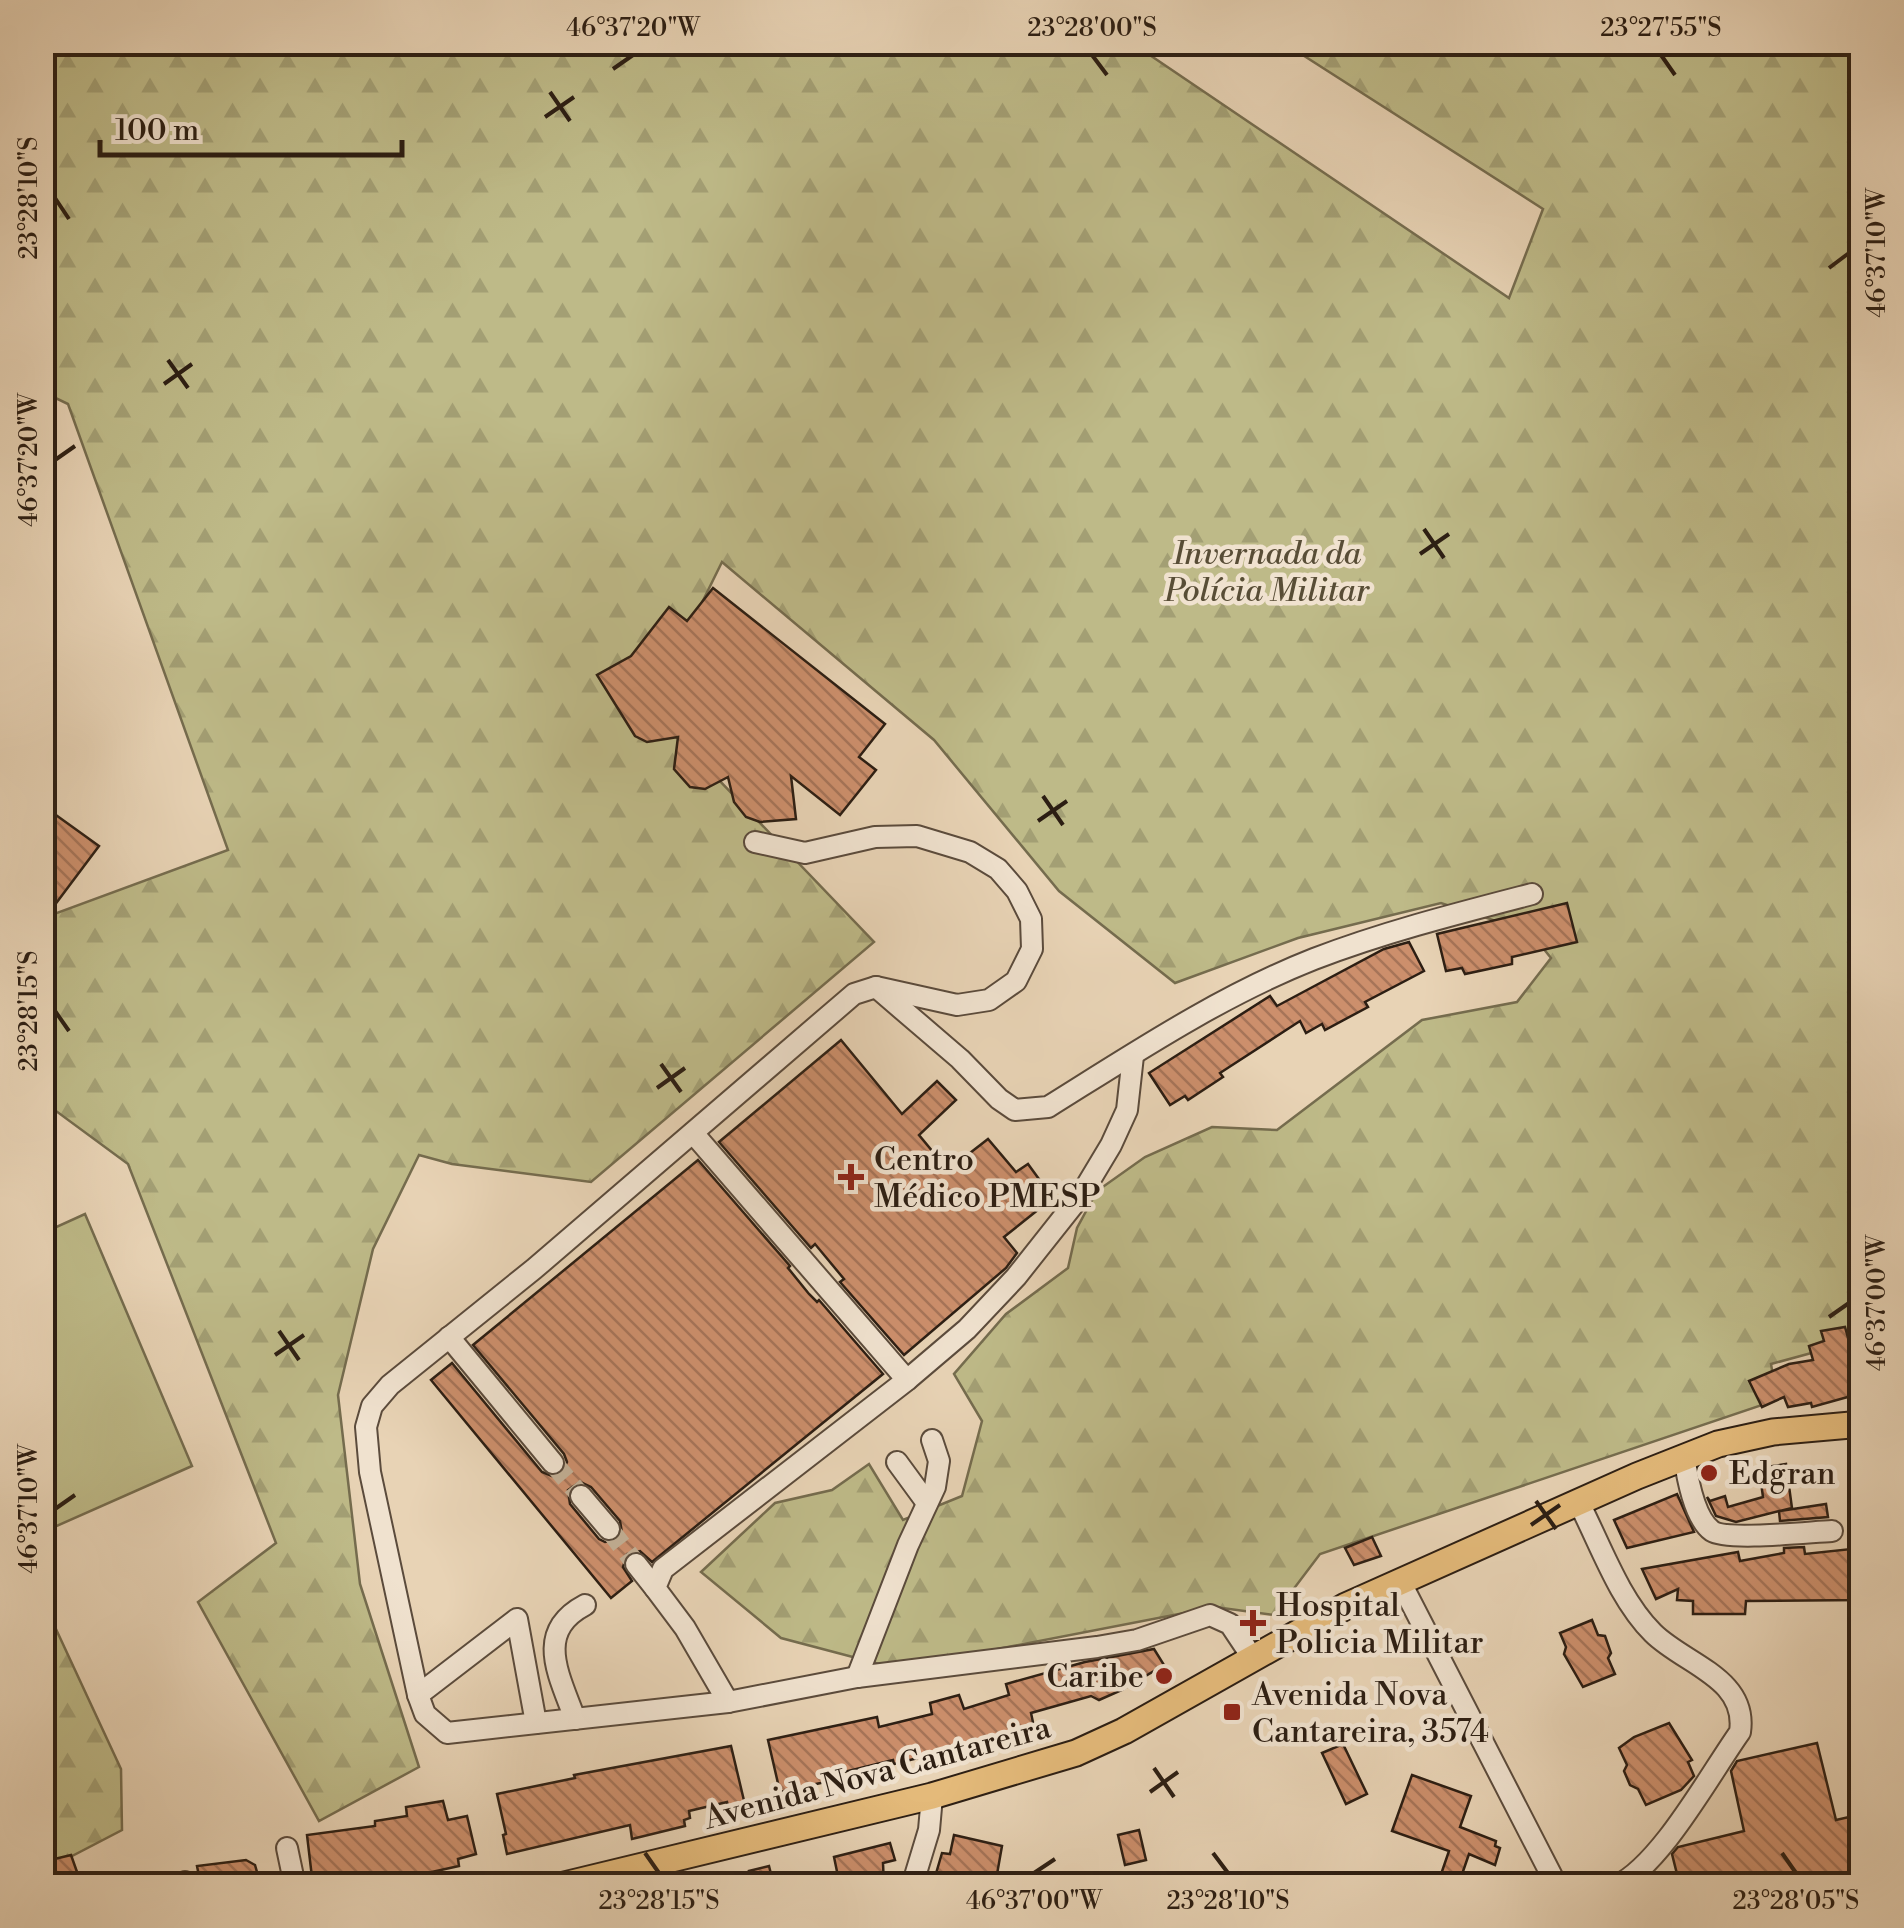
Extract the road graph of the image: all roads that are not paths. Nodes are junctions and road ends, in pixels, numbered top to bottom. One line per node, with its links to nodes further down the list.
1 (755, 842): 3 (street)
2 (1532, 894): 4 (street)
3 (876, 986): 4 (street); 5 (street)
4 (1133, 1056): 7 (street)
5 (693, 1133): 6 (street); 7 (street)
6 (449, 1337): 12 (street); 24 (street)
7 (906, 1380): 20 (street)
8 (1862, 1424): 10 (main road, Avenida Nova Cantareira)
9 (932, 1440): 14 (street)
10 (1684, 1456): 15 (main road, Avenida Nova Cantareira); 17 (street)
11 (897, 1462): 14 (street)
12 (553, 1463)
13 (582, 1496): 16 (street)
14 (927, 1503): 23 (street)
15 (1580, 1503): 19 (main road, Avenida Nova Cantareira); 34 (street)
16 (609, 1529)
17 (1832, 1531)
18 (636, 1564): 20 (street)
19 (1400, 1581): 22 (main road, Avenida Nova Cantareira); 33 (street)
20 (655, 1588): 25 (street)
21 (586, 1605): 26 (street)
22 (1252, 1657): 23 (street); 28 (main road, Avenida Nova Cantareira)
23 (857, 1677): 25 (street)
24 (418, 1695): 27 (street); 27 (street)
25 (728, 1702): 26 (street)
26 (575, 1719): 27 (street)
27 (536, 1723)
28 (932, 1796): 31 (main road, Avenida Nova Cantareira); 32 (street)
29 (287, 1848): 30 (street)
30 (296, 1886)
31 (560, 1886)
32 (912, 1886)
33 (1557, 1886)
34 (1616, 1886)

